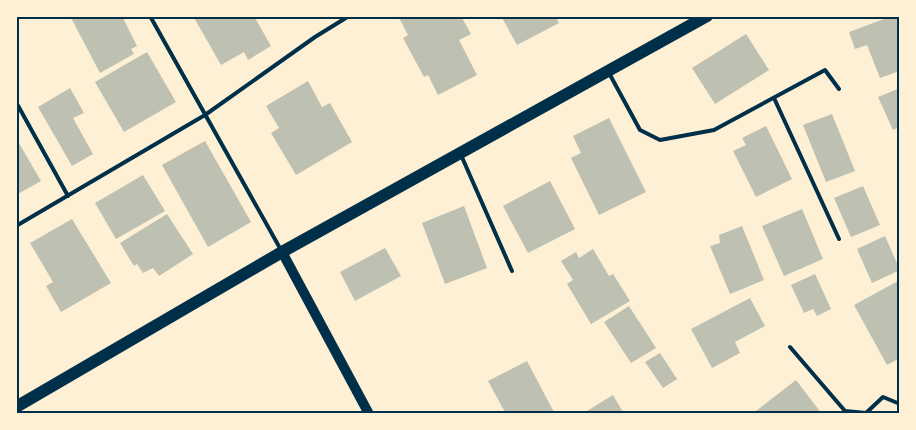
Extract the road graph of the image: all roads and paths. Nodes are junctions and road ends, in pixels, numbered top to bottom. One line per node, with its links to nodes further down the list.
1 (150, 16): 8 (lane)
2 (349, 16): 8 (lane)
3 (707, 16): 4 (main road)
4 (608, 71): 6 (lane); 9 (main road)
5 (839, 89): 6 (lane)
6 (774, 98): 12 (lane)
7 (16, 102): 10 (lane)
8 (205, 115): 10 (lane); 13 (lane)
9 (460, 153): 13 (main road); 14 (lane)
10 (68, 196): 11 (lane)
11 (16, 226)
12 (839, 239)
13 (282, 252): 17 (main road); 18 (main road)
14 (512, 271)
15 (790, 347): 16 (lane)
16 (900, 404)
17 (16, 407)
18 (369, 414)

